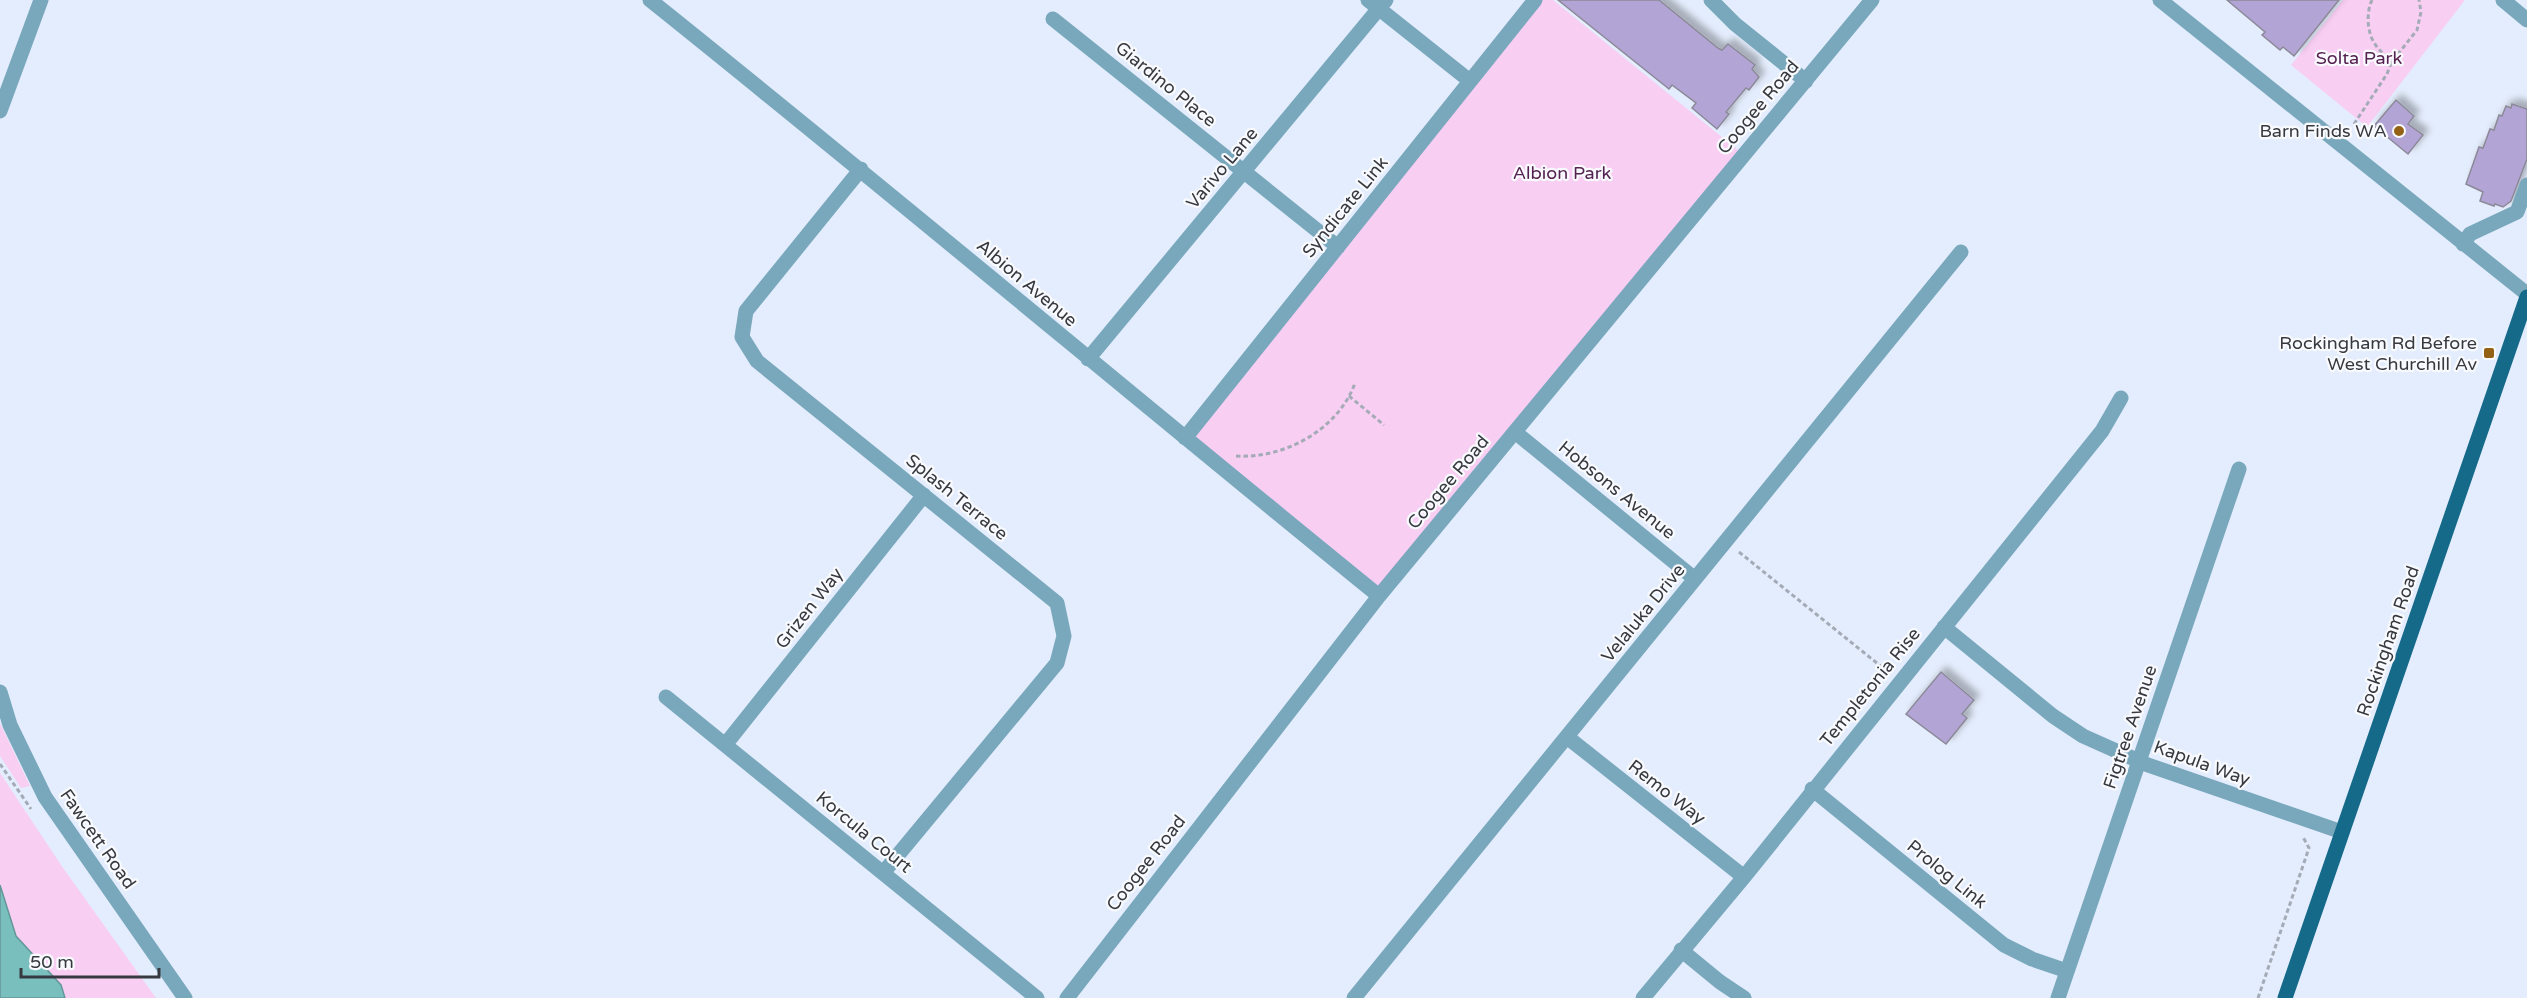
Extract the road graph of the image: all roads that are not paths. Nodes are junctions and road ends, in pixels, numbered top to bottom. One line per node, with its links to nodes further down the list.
1 (41, 0): 13 (street)
2 (650, 0): 14 (street, Albion Avenue)
3 (1535, 0): 11 (street, Syndicate Link)
4 (1711, 0): 12 (street)
5 (1872, 0): 12 (street, Coogee Road)
6 (2160, 0): 17 (street)
7 (2503, 0): 10 (street)
8 (1378, 3): 11 (street); 15 (street, Varivo Lane)
9 (1053, 19): 15 (street, Giardino Place)
10 (2527, 20)
11 (1470, 81): 18 (street, Syndicate Link)
12 (1806, 81): 23 (street, Coogee Road)
13 (0, 111)
14 (861, 169): 21 (street, Albion Avenue); 26 (street, Splash Terrace)
15 (1244, 172): 18 (street, Giardino Place); 21 (street, Varivo Lane)
16 (2527, 185): 17 (street)
17 (2463, 244): 20 (street)
18 (1338, 247): 24 (street, Syndicate Link)
19 (1961, 252): 27 (street, Velaluka Drive)
20 (2527, 295): 36 (main road, Rockingham Road)
21 (1088, 360): 24 (street, Albion Avenue)
22 (2121, 398): 29 (street, Templetonia Rise)
23 (1515, 432): 27 (street, Hobsons Avenue); 28 (street, Coogee Road)
24 (1185, 438): 28 (street, Albion Avenue)
25 (2239, 469): 34 (street, Figtree Avenue)
26 (924, 495): 33 (street, Grizen Way); 37 (street, Splash Terrace)
27 (1695, 579): 32 (street, Velaluka Drive)
28 (1379, 596): 43 (street, Coogee Road)
29 (1944, 627): 34 (street, Kapula Way); 35 (street, Templetonia Rise)
30 (0, 692): 41 (street, Fawcett Road)
31 (666, 697): 33 (street, Korcula Court)
32 (1566, 737): 38 (street, Remo Way); 44 (street, Velaluka Drive)
33 (725, 745): 37 (street, Korcula Court)
34 (2139, 761): 36 (street, Kapula Way); 40 (street, Figtree Avenue)
35 (1812, 789): 38 (street, Templetonia Rise); 40 (street, Prolog Link)
36 (2342, 832): 48 (main road, Rockingham Road)
37 (883, 873): 42 (street, Korcula Court)
38 (1744, 877): 39 (street, Templetonia Rise)
39 (1681, 950): 45 (street, Templetonia Rise); 46 (street)
40 (2067, 971): 47 (street, Figtree Avenue)
41 (185, 998)
42 (1037, 998)
43 (1067, 998)
44 (1354, 998)
45 (1643, 998)
46 (1744, 998)
47 (2058, 998)
48 (2285, 998)

